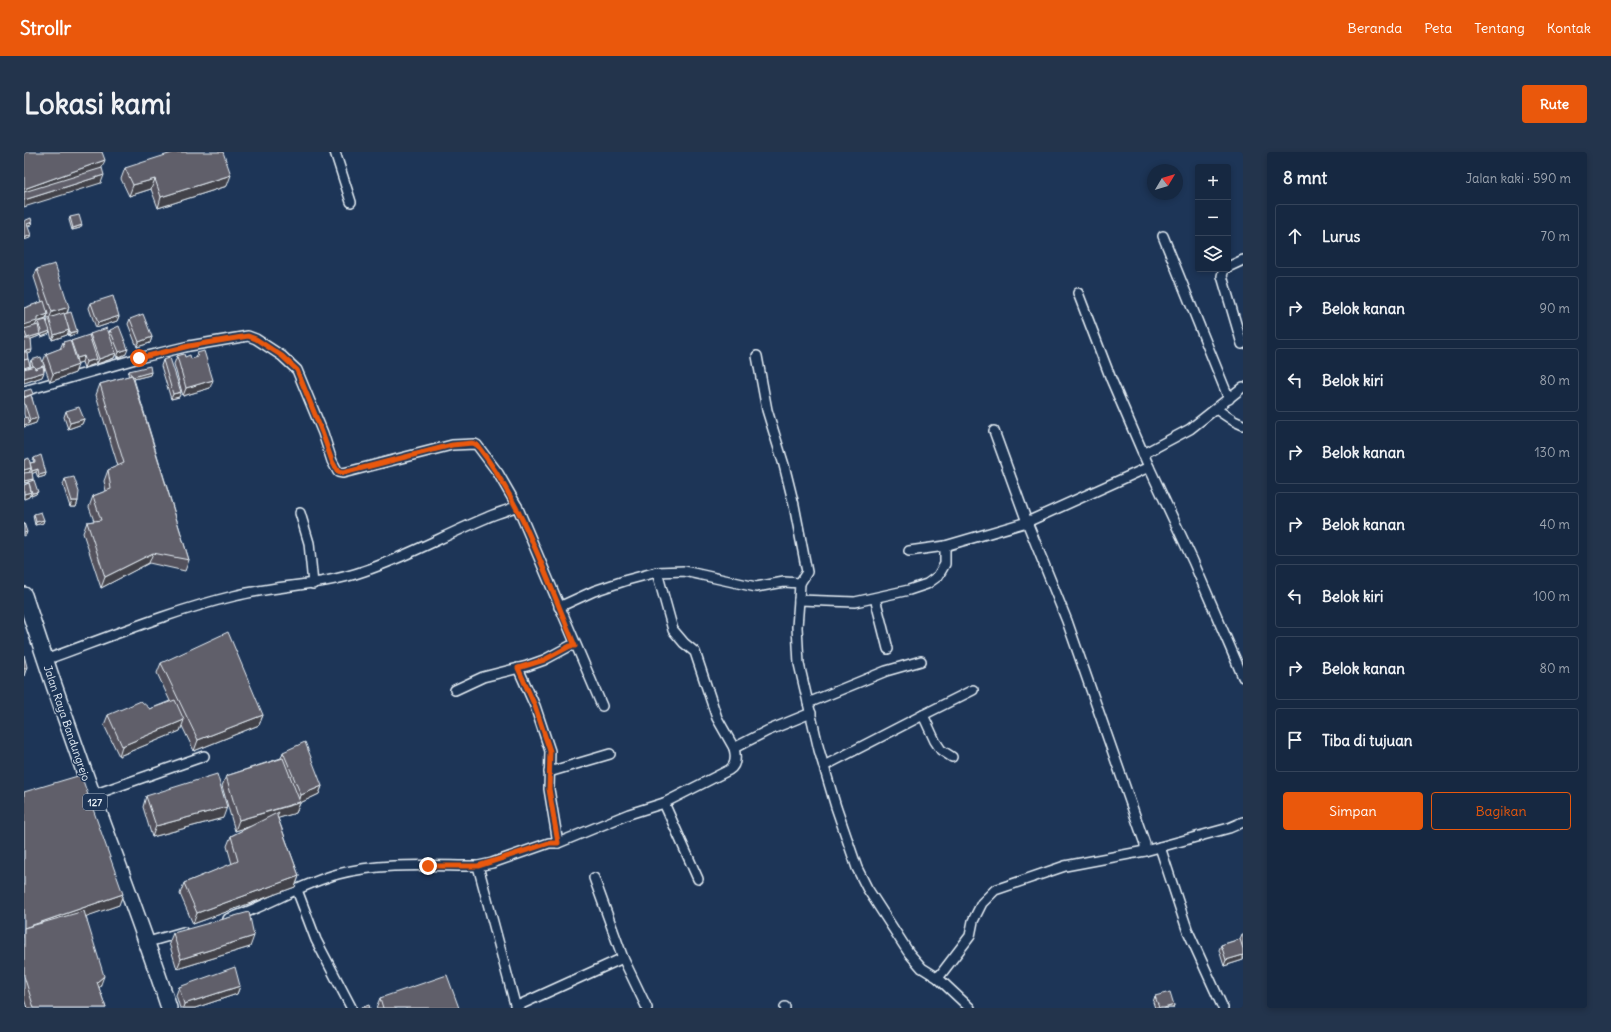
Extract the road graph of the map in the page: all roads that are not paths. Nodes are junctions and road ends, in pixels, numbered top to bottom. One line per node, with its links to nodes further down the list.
1 (336, 152): 2 (street)
2 (351, 202)
3 (1163, 236): 12 (street)
4 (1243, 260): 5 (street)
5 (1231, 265)
6 (1223, 272): 8 (street)
7 (1078, 293): 16 (street)
8 (1243, 345)
9 (757, 356): 25 (street)
10 (1243, 387): 12 (street)
11 (24, 391): 18 (street)
12 (1229, 399): 13 (street)
13 (1216, 409): 14 (street); 16 (street)
14 (1243, 425)
15 (994, 431): 20 (street)
16 (1143, 454): 17 (street)
17 (1149, 467): 20 (street); 35 (street)
18 (517, 506): 24 (street); 29 (street)
19 (300, 513): 24 (street)
20 (1027, 522): 21 (street); 53 (street)
21 (945, 546): 22 (street); 27 (street)
22 (909, 551)
23 (657, 572): 25 (street); 29 (street); 42 (street)
24 (313, 584): 32 (street)
25 (800, 584): 28 (street)
26 (24, 595): 32 (main road, Jalan Raya Bandungrejo / 127)
27 (875, 598): 28 (street); 31 (street)
28 (799, 600): 38 (street)
29 (559, 607): 30 (street)
30 (575, 646): 34 (street); 39 (street)
31 (888, 649)
32 (45, 660): 48 (main road, Jalan Raya Bandungrejo / 127)
33 (921, 661): 38 (street)
34 (518, 668): 36 (street); 47 (street)
35 (1243, 677)
36 (455, 690)
37 (973, 690): 41 (street)
38 (808, 703): 40 (street)
39 (602, 706)
40 (811, 712): 42 (street); 46 (street)
41 (922, 715): 45 (street); 46 (street)
42 (734, 748): 49 (street)
43 (610, 754): 47 (street)
44 (204, 756): 48 (street)
45 (952, 757)
46 (824, 766): 62 (street)
47 (549, 772): 51 (street)
48 (93, 795): 60 (main road, Jalan Raya Bandungrejo / 127)
49 (664, 803): 51 (street); 56 (street)
50 (1243, 822): 52 (street)
51 (558, 843): 54 (street)
52 (1160, 847): 53 (street); 68 (street)
53 (1145, 851): 62 (street)
54 (478, 866): 57 (street); 64 (street)
55 (594, 878): 61 (street)
56 (698, 879)
57 (297, 890): 58 (street); 63 (street)
58 (219, 921)
59 (190, 930): 60 (street)
60 (148, 942): 65 (main road, Jalan Raya Bandungrejo / 127)
61 (623, 958): 64 (street); 66 (street)
62 (938, 978): 67 (street)
63 (351, 1007)
64 (516, 1007)
65 (170, 1008)
66 (647, 1008)
67 (970, 1008)
68 (1223, 1008)

